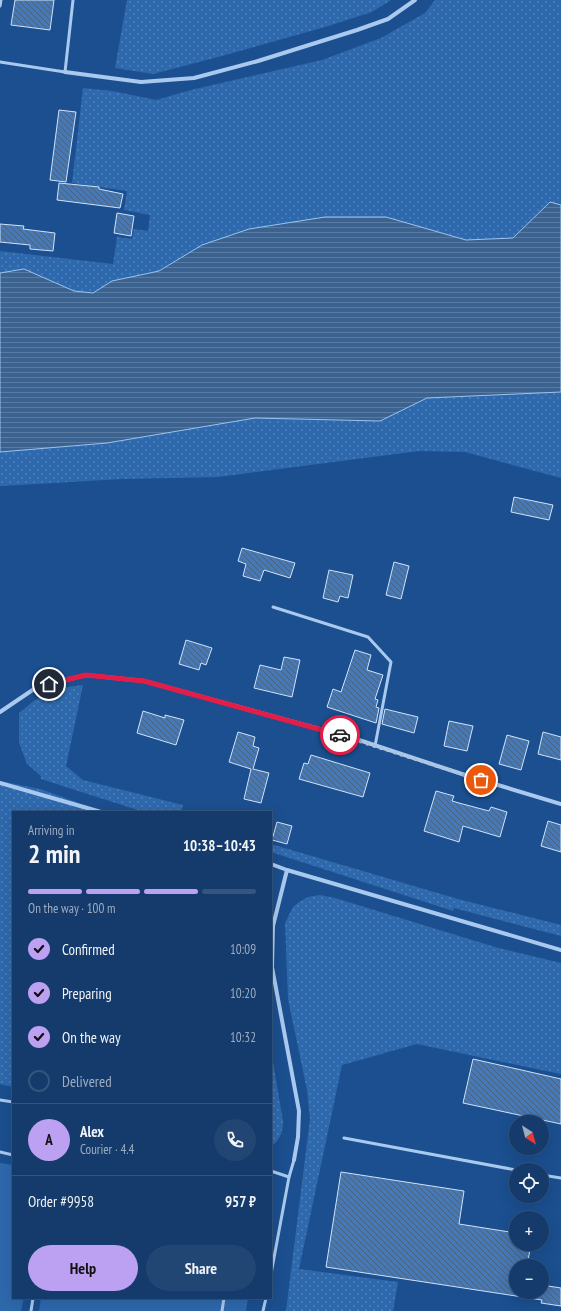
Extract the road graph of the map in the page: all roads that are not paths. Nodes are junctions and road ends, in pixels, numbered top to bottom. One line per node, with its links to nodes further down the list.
1 (1, 0): 4 (lane)
2 (73, 0): 6 (lane)
3 (415, 0): 6 (street)
4 (0, 6)
5 (0, 62): 6 (lane)
6 (65, 72)
7 (273, 607): 9 (lane)
8 (0, 712): 9 (street)
9 (375, 746): 11 (street)
10 (0, 783): 12 (street)
11 (561, 804)
12 (98, 811)
13 (272, 864): 14 (street)
14 (287, 870): 15 (street); 16 (street)
15 (272, 926)
16 (561, 950)
17 (272, 967): 23 (street)
18 (0, 1100): 19 (lane)
19 (12, 1102)
20 (344, 1138): 24 (lane)
21 (0, 1152): 22 (lane)
22 (12, 1155)
23 (294, 1160): 27 (lane)
24 (509, 1169)
25 (272, 1171): 27 (lane)
26 (549, 1176): 28 (lane)
27 (289, 1177): 29 (lane)
28 (561, 1178)
29 (272, 1269)
30 (33, 1299): 33 (lane)
31 (224, 1299): 34 (lane)
32 (266, 1299): 35 (lane)
33 (31, 1311)
34 (222, 1311)
35 (264, 1311)

